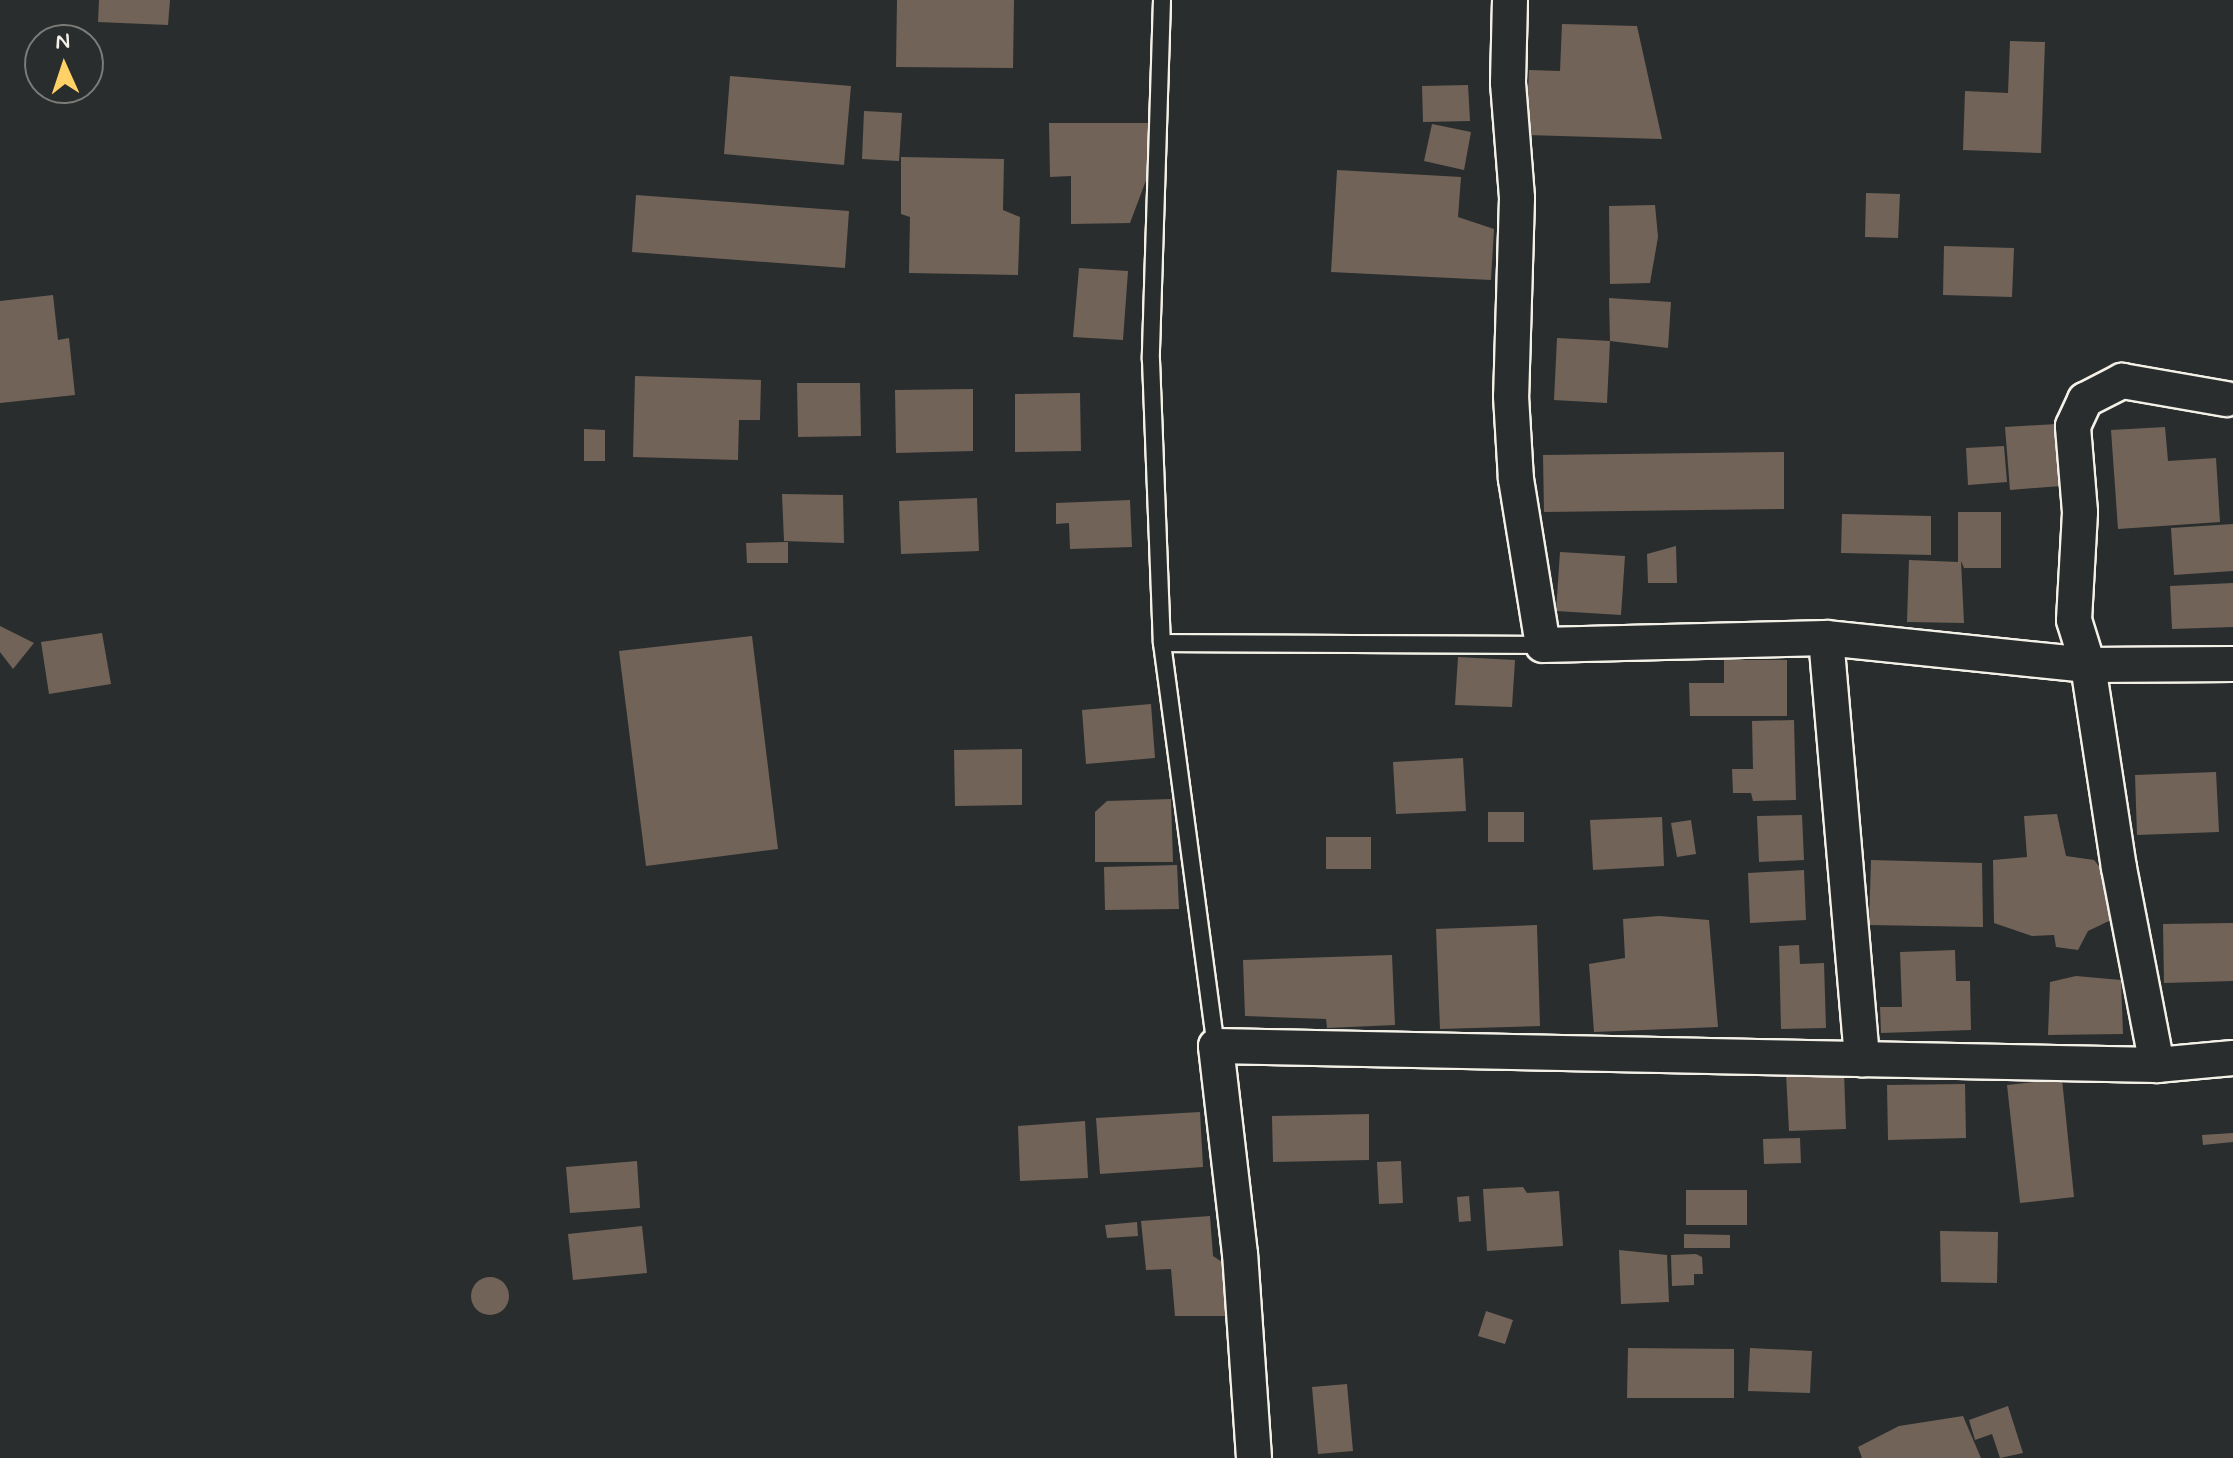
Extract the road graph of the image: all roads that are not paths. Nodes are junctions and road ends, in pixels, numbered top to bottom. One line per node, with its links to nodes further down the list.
1 (1162, 0): 5 (lane)
2 (1510, 0): 6 (street)
3 (2226, 399): 8 (street)
4 (1826, 638): 6 (street); 8 (street); 11 (street)
5 (1162, 643): 6 (lane); 9 (lane)
6 (1543, 645)
7 (2233, 664): 8 (street)
8 (2088, 665): 12 (street)
9 (1216, 1046): 11 (street); 13 (street)
10 (2233, 1058): 12 (street)
11 (1862, 1059): 12 (street)
12 (2157, 1065)
13 (1254, 1458)

